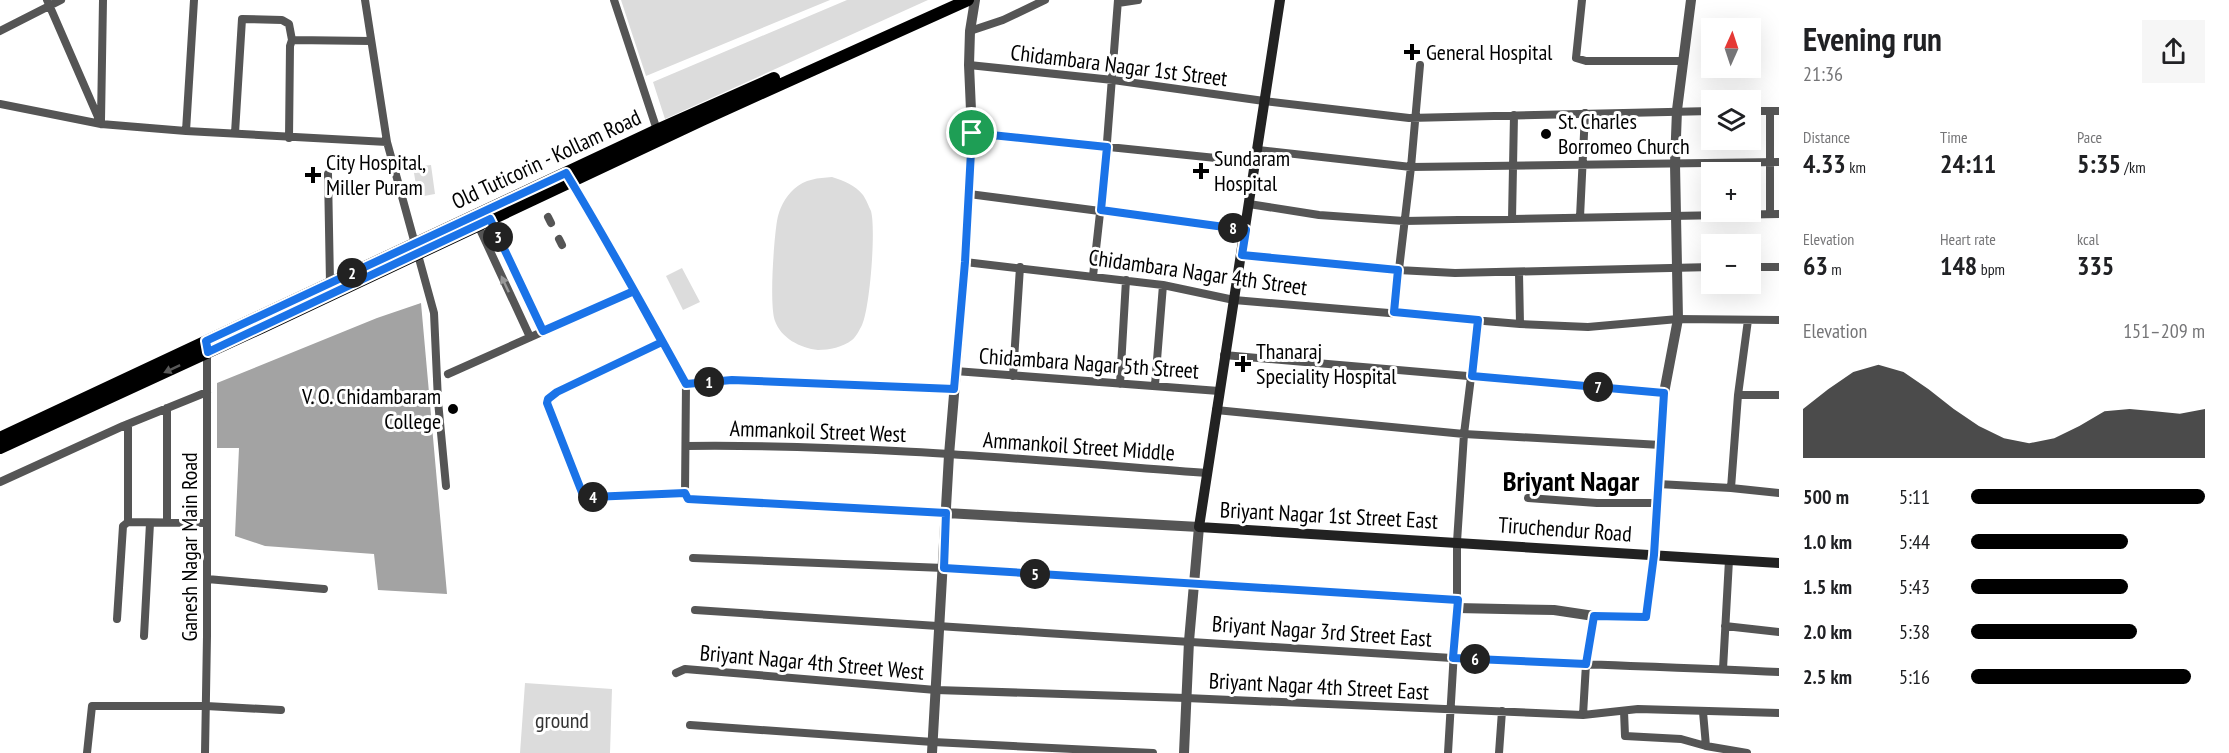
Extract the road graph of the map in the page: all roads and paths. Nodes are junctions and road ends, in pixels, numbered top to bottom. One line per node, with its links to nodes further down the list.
1 (61, 0): 14 (street)
2 (103, 0): 34 (street)
3 (194, 0): 36 (street)
4 (365, 0): 19 (street)
5 (614, 0): 35 (street)
6 (949, 0): 35 (main road, Old Tuticorin - Kollam Road)
7 (968, 0): 50 (main road)
8 (975, 0): 17 (street)
9 (1045, 0): 17 (street)
10 (1138, 0): 15 (street)
11 (1280, 0): 24 (main road)
12 (1581, 0): 20 (street)
13 (1690, 0): 20 (street)
14 (48, 2): 16 (street); 34 (street)
15 (1118, 2): 23 (street)
16 (0, 31)
17 (970, 31): 21 (street)
18 (292, 40): 19 (street); 37 (street); 39 (street)
19 (371, 41): 40 (street)
20 (1683, 61): 26 (street)
21 (969, 65): 23 (street, Chidambara Nagar 1st Street); 38 (street)
22 (1420, 65): 33 (street)
23 (1113, 81): 24 (street, Chidambara Nagar 1st Street); 41 (street)
24 (1264, 101): 33 (street, Chidambara Nagar 1st Street); 42 (main road)
25 (0, 104): 34 (street)
26 (1677, 111): 27 (street, Chidambara Nagar 1st Street); 31 (street, Chidambara Nagar 1st Street); 45 (street)
27 (1701, 111)
28 (1761, 111): 29 (street)
29 (1770, 111): 30 (street); 44 (street)
30 (1779, 111)
31 (1585, 113): 32 (street, Chidambara Nagar 1st Street); 46 (street)
32 (1514, 115): 33 (street, Chidambara Nagar 1st Street); 47 (street)
33 (1415, 118): 48 (street)
34 (101, 124): 36 (street)
35 (657, 130): 50 (main road, Old Tuticorin - Kollam Road)
36 (186, 132): 37 (street)
37 (235, 133): 39 (street)
38 (972, 133): 41 (street); 51 (street)
39 (289, 138): 40 (street)
40 (387, 142): 63 (street)
41 (1107, 147): 43 (street); 53 (street)
42 (1258, 150): 43 (main road); 48 (street)
43 (1255, 162): 52 (main road)
44 (1775, 162): 45 (street); 55 (street)
45 (1675, 164): 46 (street); 56 (street)
46 (1582, 165): 47 (street); 57 (street)
47 (1512, 166): 48 (street); 59 (street)
48 (1411, 167): 60 (street)
49 (328, 174): 75 (street)
50 (569, 177): 58 (main road); 63 (main road, Old Tuticorin - Kollam Road); 77 (street)
51 (969, 194): 53 (street); 65 (street)
52 (1249, 204): 60 (street); 62 (main road)
53 (1101, 210): 62 (street); 73 (street)
54 (1779, 213): 55 (street)
55 (1770, 214): 56 (street)
56 (1676, 216): 57 (street); 67 (street)
57 (1580, 217): 59 (street)
58 (490, 219): 61 (main road); 85 (street)
59 (1512, 219): 60 (street)
60 (1404, 221): 71 (street)
61 (478, 225): 63 (main road); 86 (street, one-way to 61)
62 (1246, 230): 64 (main road)
63 (416, 249): 75 (main road, Old Tuticorin - Kollam Road); 88 (main road); 115 (street)
64 (1242, 255): 71 (street); 78 (main road)
65 (965, 262): 66 (street, Chidambara Nagar 4th Street); 90 (street)
66 (1020, 267): 73 (street, Chidambara Nagar 4th Street); 92 (street)
67 (1676, 267): 68 (street); 72 (street); 80 (street)
68 (1701, 267)
69 (1761, 267): 70 (street)
70 (1779, 267)
71 (1398, 270): 72 (street); 79 (street)
72 (1519, 273): 84 (street)
73 (1093, 276): 74 (street, Chidambara Nagar 4th Street)
74 (1126, 280): 76 (street, Chidambara Nagar 4th Street); 95 (street)
75 (330, 283): 88 (main road, Old Tuticorin - Kollam Road)
76 (1163, 285): 78 (street, Chidambara Nagar 4th Street); 96 (street)
77 (634, 291): 85 (street); 87 (street)
78 (1234, 300): 79 (street, Chidambara Nagar 4th Street); 89 (main road)
79 (1394, 312): 81 (street, Chidambara Nagar 4th Street)
80 (1678, 319): 82 (street, Chidambara Nagar 4th Street); 84 (street, Chidambara Nagar 4th Street); 100 (street)
81 (1478, 320): 84 (street, Chidambara Nagar 4th Street); 93 (street)
82 (1748, 320): 83 (street, Chidambara Nagar 4th Street); 101 (street)
83 (1779, 320)
84 (1520, 324)
85 (543, 331): 86 (street)
86 (530, 337): 91 (street)
87 (662, 342): 94 (street); 117 (street)
88 (207, 346): 99 (street, Ganesh Nagar Main Road); 107 (main road, Old Tuticorin - Kollam Road); 110 (main road, one-way to 110)
89 (1224, 355): 93 (street); 98 (main road)
90 (955, 371): 92 (street, Chidambara Nagar 5th Street); 97 (street)
91 (448, 374)
92 (1013, 376): 95 (street, Chidambara Nagar 5th Street)
93 (1472, 376): 100 (street); 106 (street)
94 (686, 384): 97 (street); 109 (street)
95 (1120, 384): 96 (street, Chidambara Nagar 5th Street)
96 (1155, 385): 98 (street, Chidambara Nagar 5th Street)
97 (954, 389): 111 (street)
98 (1219, 391): 104 (main road)
99 (207, 392): 103 (street); 125 (street, Ganesh Nagar Main Road)
100 (1664, 393): 108 (street)
101 (1738, 395): 102 (street); 116 (street)
102 (1779, 395)
103 (167, 408): 105 (street); 123 (street)
104 (1216, 410): 106 (street); 112 (main road)
105 (128, 424): 113 (street); 122 (street)
106 (1464, 434): 108 (street); 127 (street)
107 (0, 438)
108 (1661, 445): 114 (street)
109 (686, 446): 111 (street, Ammankoil Street West); 117 (street)
110 (0, 448)
111 (949, 455): 112 (street, Ammankoil Street Middle); 121 (street)
112 (1207, 473): 126 (main road)
113 (0, 482)
114 (1658, 484): 116 (street); 120 (street)
115 (446, 486)
116 (1731, 488): 118 (street)
117 (685, 493): 121 (street)
118 (1779, 493)
119 (1528, 498): 120 (street)
120 (1657, 503): 128 (street)
121 (946, 513): 126 (street); 132 (street)
122 (128, 522): 124 (street); 139 (street)
123 (167, 522): 124 (street); 125 (street)
124 (150, 523): 143 (street)
125 (206, 523): 133 (street, Ganesh Nagar Main Road)
126 (1199, 527): 127 (main road, Briyant Nagar 1st Street East); 134 (street)
127 (1457, 542): 128 (main road, Tiruchendur Road); 136 (street)
128 (1654, 555): 130 (main road, Tiruchendur Road); 138 (street)
129 (693, 558): 132 (street)
130 (1729, 560): 131 (main road, Tiruchendur Road); 140 (street)
131 (1779, 563)
132 (944, 568): 134 (street); 141 (street)
133 (207, 579): 135 (street); 152 (street, Ganesh Nagar Main Road)
134 (1194, 584): 136 (street); 144 (street)
135 (324, 590)
136 (1457, 604): 138 (street); 145 (street)
137 (695, 610): 141 (street, Briyant Nagar 3rd Street East)
138 (1594, 616): 146 (street)
139 (117, 620)
140 (1725, 626): 142 (street); 147 (street)
141 (940, 628): 144 (street, Briyant Nagar 3rd Street East); 150 (street)
142 (1779, 632)
143 (144, 636)
144 (1189, 641): 145 (street, Briyant Nagar 3rd Street East); 151 (street)
145 (1453, 658): 146 (street, Briyant Nagar 3rd Street East); 154 (street)
146 (1586, 664): 147 (street, Briyant Nagar 3rd Street East); 159 (street)
147 (1723, 669): 148 (street, Briyant Nagar 3rd Street East)
148 (1779, 672)
149 (676, 673): 150 (street, Briyant Nagar 4th Street West)
150 (936, 690): 151 (street, Briyant Nagar 4th Street West); 162 (street)
151 (1186, 698): 154 (street, Briyant Nagar 4th Street East); 166 (street)
152 (206, 706): 153 (street); 163 (street); 164 (street, Ganesh Nagar Main Road)
153 (281, 710)
154 (1451, 710): 155 (street, Briyant Nagar 4th Street East); 167 (street)
155 (1502, 711): 159 (street, Briyant Nagar 4th Street East); 168 (street)
156 (1624, 711): 157 (street, Briyant Nagar 4th Street East); 159 (street, Briyant Nagar 4th Street East); 161 (street)
157 (1703, 712): 158 (street, Briyant Nagar 4th Street East); 161 (street)
158 (1779, 713)
159 (1583, 715)
160 (690, 725): 162 (street)
161 (1706, 746): 169 (street)
162 (932, 748): 165 (street)
163 (87, 753)
164 (205, 753)
165 (1153, 753)
166 (1184, 753)
167 (1448, 753)
168 (1499, 753)
169 (1747, 753): 170 (street)
170 (1753, 753)

